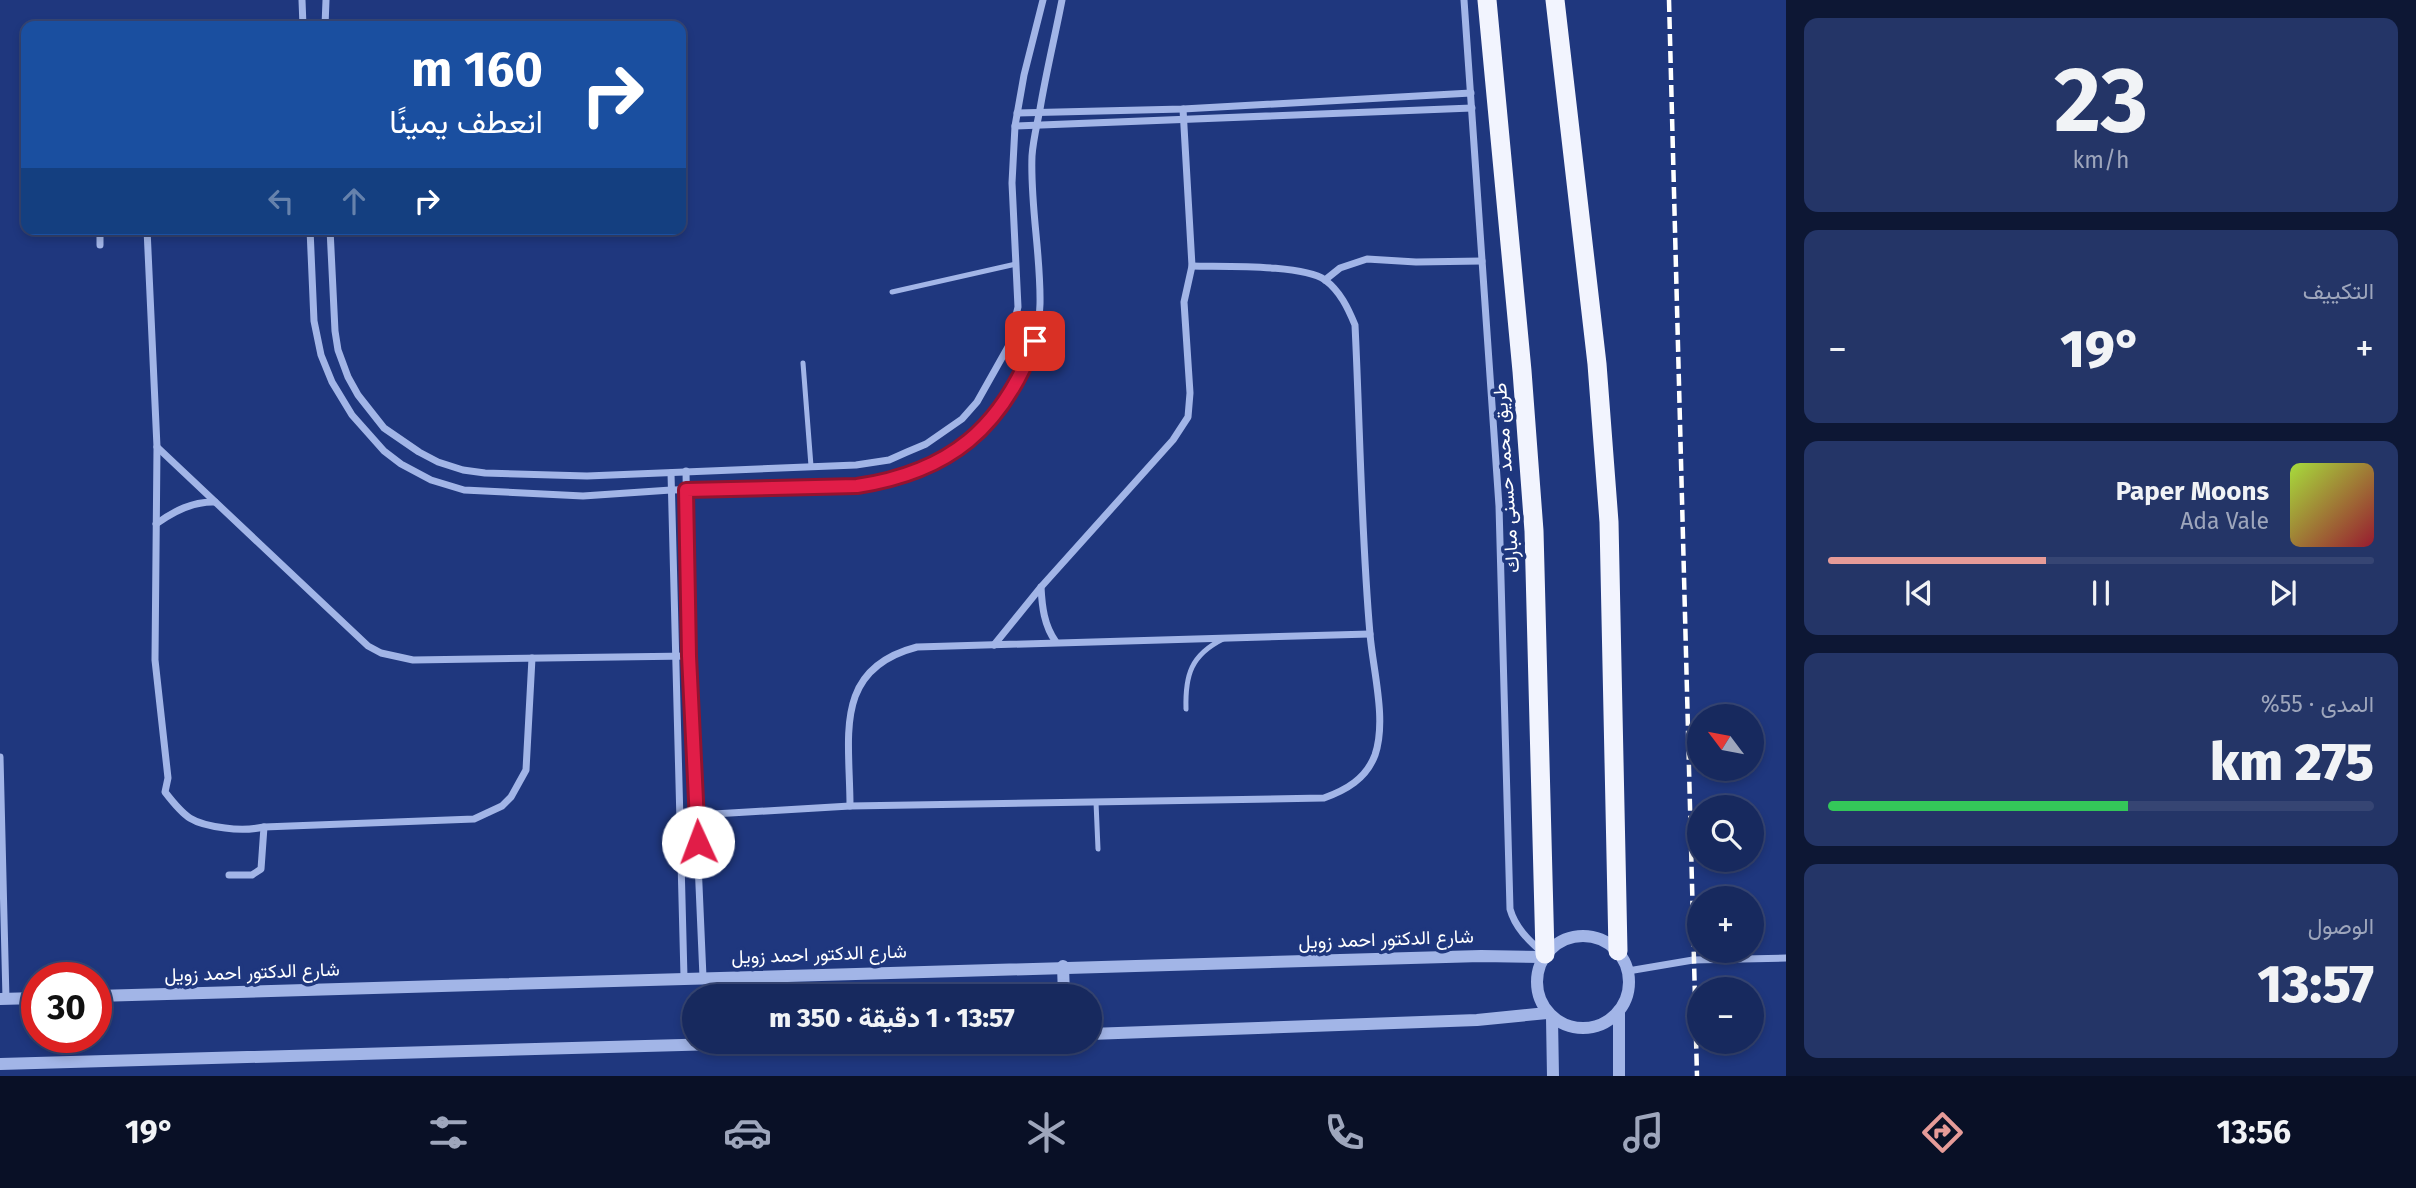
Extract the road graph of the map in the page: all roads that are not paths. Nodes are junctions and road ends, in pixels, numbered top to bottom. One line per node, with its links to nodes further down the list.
1 (302, 0): 8 (street)
2 (326, 0): 9 (street)
3 (1043, 0): 13 (street)
4 (1062, 0): 14 (street)
5 (1464, 0): 10 (street)
6 (1487, 0): 54 (highway, طريق محمد حسنى مبارك)
7 (1555, 0): 53 (highway)
8 (303, 21)
9 (326, 21)
10 (1471, 93): 11 (street); 12 (street)
11 (1472, 108): 15 (street); 23 (street)
12 (1183, 109): 14 (street); 15 (street)
13 (1017, 113): 14 (street); 16 (street)
14 (1039, 113): 17 (street)
15 (1184, 121): 17 (street); 25 (street)
16 (1015, 126): 17 (street); 24 (street)
17 (1037, 126): 34 (street)
18 (100, 235): 22 (street)
19 (147, 235): 29 (street)
20 (310, 235): 33 (street)
21 (330, 235): 32 (street)
22 (100, 245)
23 (1482, 261): 26 (street); 54 (street)
24 (1016, 264): 27 (lane); 30 (street)
25 (1192, 266): 26 (street); 37 (street)
26 (1325, 280): 38 (street)
27 (892, 292)
28 (803, 363): 30 (lane)
29 (157, 447): 35 (street); 36 (street)
30 (811, 467): 31 (street)
31 (686, 471): 32 (street); 34 (street)
32 (671, 473): 33 (street)
33 (671, 490): 34 (street); 43 (street)
34 (686, 490): 42 (street)
35 (216, 502): 36 (street); 44 (street)
36 (156, 524): 50 (street)
37 (1041, 587): 40 (street); 41 (street)
38 (1370, 634): 39 (street); 47 (street)
39 (1226, 638): 40 (street); 45 (lane)
40 (1056, 642): 41 (street)
41 (994, 645): 48 (street)
42 (689, 656): 43 (street); 49 (street)
43 (675, 657): 44 (street); 58 (street)
44 (532, 658): 50 (street)
45 (1186, 709)
46 (0, 757): 63 (street)
47 (1096, 802): 48 (street); 51 (lane)
48 (850, 806): 49 (street)
49 (698, 815): 59 (street)
50 (264, 827): 52 (street)
51 (1098, 849)
52 (229, 875)
53 (1618, 951): 54 (street); 57 (street)
54 (1544, 956): 56 (street, شارع الدكتور احمد زويل); 65 (street)
55 (1786, 958): 57 (street)
56 (1063, 966): 59 (street, شارع الدكتور احمد زويل); 60 (street)
57 (1628, 971): 64 (street)
58 (684, 977): 59 (street, شارع الدكتور احمد زويل); 61 (street, شارع الدكتور احمد زويل)
59 (703, 977)
60 (1064, 984)
61 (112, 995)
62 (21, 998): 63 (street)
63 (3, 999)
64 (1619, 1012): 65 (street); 70 (street)
65 (1550, 1015): 66 (street); 69 (street)
66 (1102, 1034)
67 (682, 1045): 68 (street)
68 (0, 1064)
69 (1553, 1076)
70 (1619, 1076)

